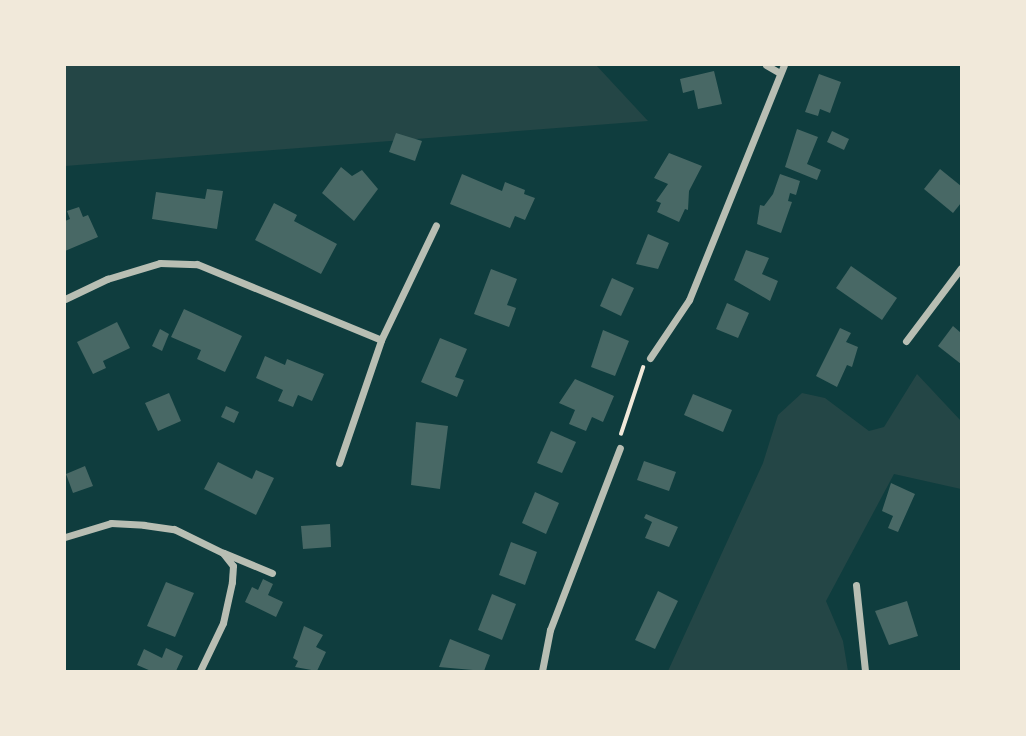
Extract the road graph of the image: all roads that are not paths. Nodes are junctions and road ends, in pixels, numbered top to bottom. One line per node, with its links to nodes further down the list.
1 (766, 65): 3 (street)
2 (784, 65): 3 (street)
3 (780, 73): 9 (street)
4 (436, 225): 7 (street)
5 (961, 268): 8 (street)
6 (65, 299): 7 (street)
7 (381, 340): 11 (street)
8 (906, 341)
9 (650, 358)
10 (620, 448): 17 (street)
11 (339, 463)
12 (65, 537): 13 (street)
13 (223, 552): 14 (street); 16 (street)
14 (272, 573)
15 (856, 585): 18 (street)
16 (200, 671)
17 (542, 671)
18 (865, 671)

